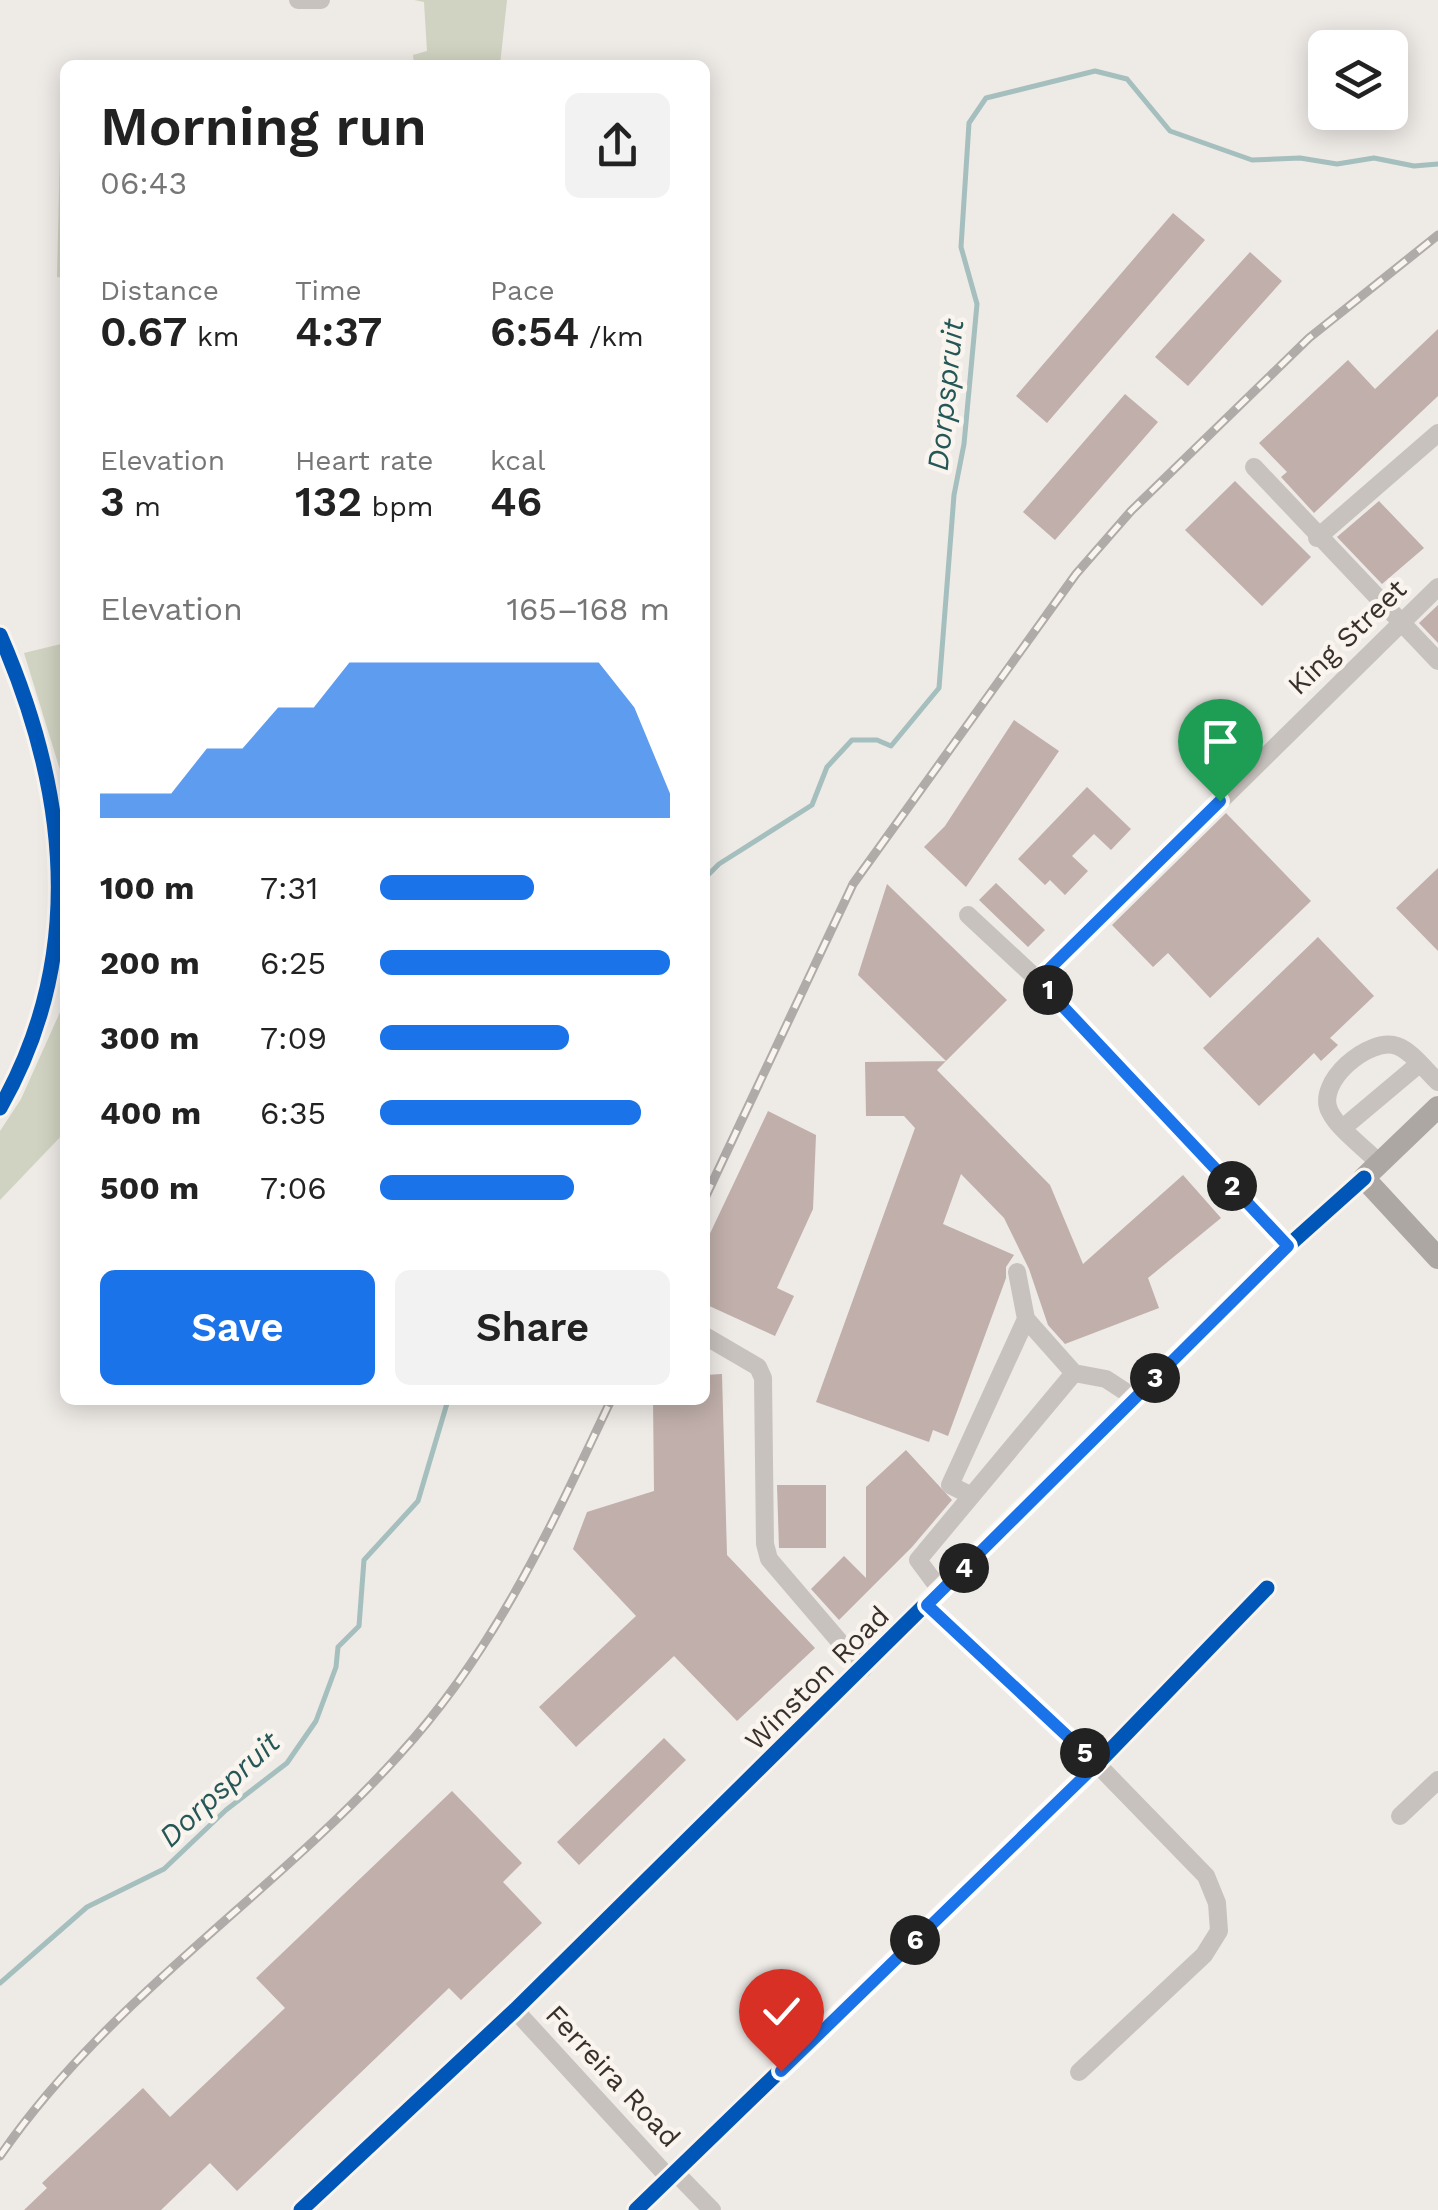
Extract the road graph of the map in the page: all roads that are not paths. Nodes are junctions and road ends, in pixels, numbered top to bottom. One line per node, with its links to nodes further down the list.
1 (298, 0): 2 (street)
2 (321, 0)
3 (1438, 433): 5 (street)
4 (1254, 467): 5 (street)
5 (1318, 538): 7 (street)
6 (1438, 587): 7 (street, King Street)
7 (1400, 622): 9 (street); 11 (street, King Street)
8 (0, 636): 14 (street)
9 (1438, 661)
10 (968, 914): 11 (street)
11 (1038, 980): 18 (street)
12 (1419, 1064): 13 (street); 16 (street); 16 (street)
13 (1438, 1082)
14 (0, 1108)
15 (1438, 1108): 17 (main road)
16 (1344, 1127): 17 (street)
17 (1371, 1170): 18 (street, Winston Road); 19 (main road)
18 (1288, 1246): 24 (street, Winston Road)
19 (1438, 1258)
20 (1017, 1272): 21 (street)
21 (1026, 1318): 23 (street); 25 (street)
22 (710, 1339): 28 (street)
23 (1074, 1373): 24 (street); 25 (street)
24 (1135, 1398): 27 (street, Winston Road)
25 (970, 1494): 27 (street)
26 (1268, 1588): 29 (street)
27 (934, 1598): 28 (street, Winston Road); 29 (street)
28 (863, 1669): 32 (street, Winston Road)
29 (1097, 1764): 33 (street); 34 (street)
30 (1438, 1780): 31 (street)
31 (1400, 1816)
32 (515, 2010): 34 (street, Ferreira Road); 35 (street, Winston Road)
33 (1079, 2072)
34 (673, 2176): 36 (street); 37 (street, Ferreira Road)
35 (302, 2210)
36 (636, 2210)
37 (712, 2210)

